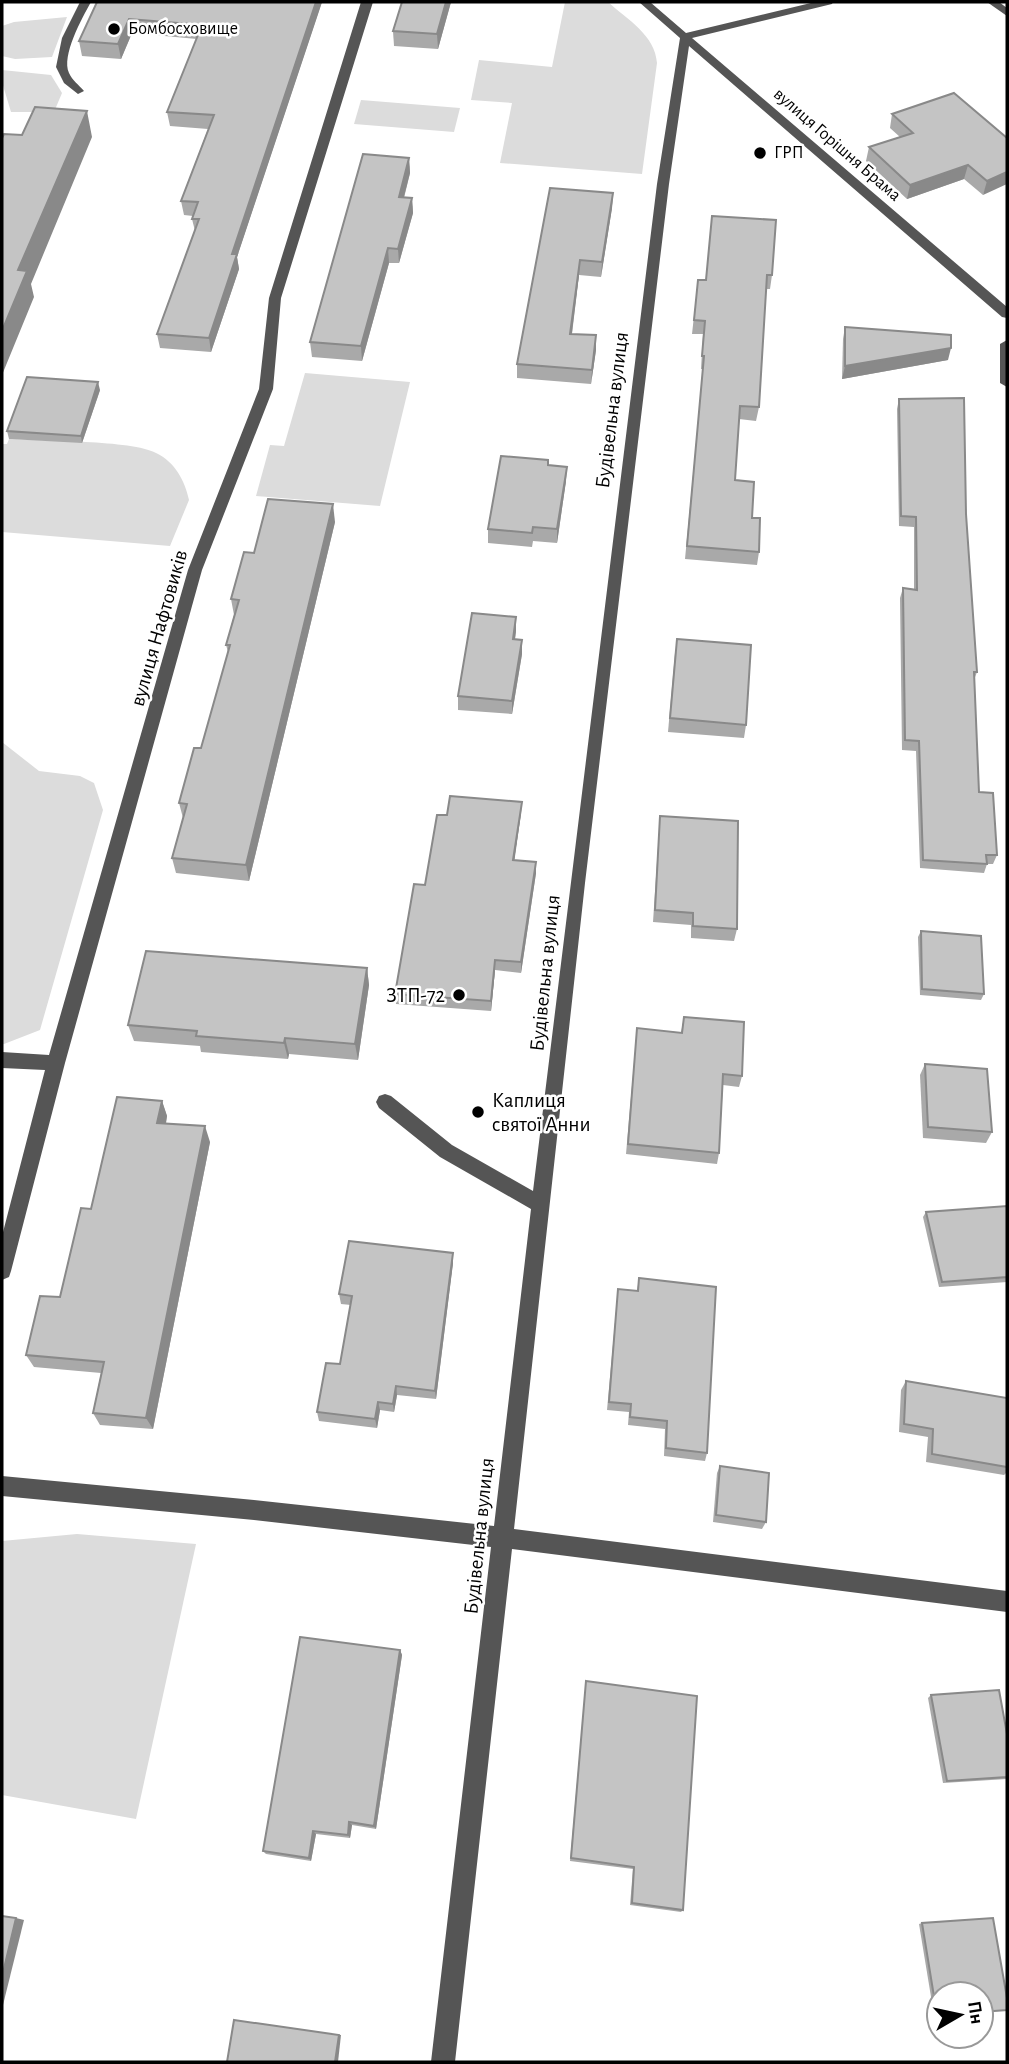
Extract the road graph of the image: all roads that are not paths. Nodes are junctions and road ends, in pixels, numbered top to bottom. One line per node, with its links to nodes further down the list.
1 (85, 2): 8 (street)
2 (367, 2): 13 (street, вулиця Нафтовиків)
3 (644, 2): 7 (street, вулиця Горішня Брама)
4 (828, 2): 7 (street)
5 (992, 2): 6 (street)
6 (1007, 13)
7 (686, 36): 9 (street, вулиця Горішня Брама); 15 (street, Будівельна вулиця)
8 (78, 91)
9 (1007, 314)
10 (1007, 344): 11 (street)
11 (1007, 383)
12 (2, 1060): 13 (street)
13 (56, 1063): 16 (street, вулиця Нафтовиків)
14 (385, 1102): 15 (street)
15 (539, 1204): 18 (street, Будівельна вулиця)
16 (2, 1271)
17 (2, 1486): 18 (street)
18 (502, 1536): 19 (street); 20 (street, Будівельна вулиця)
19 (1007, 1602)
20 (443, 2062)

